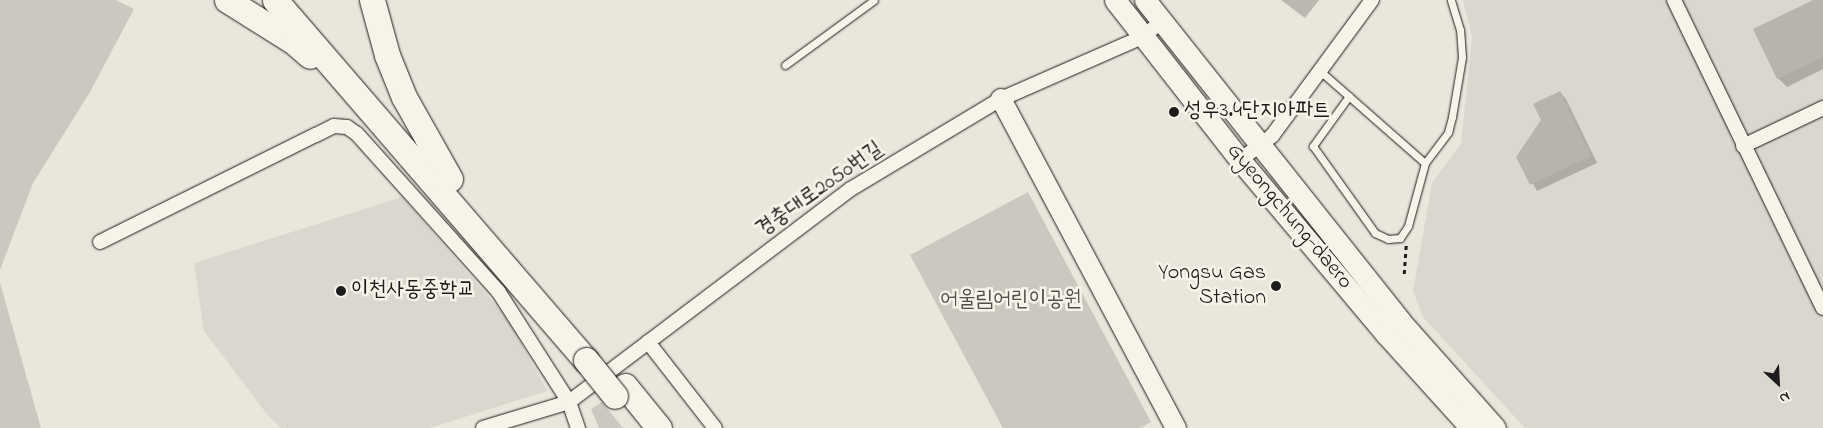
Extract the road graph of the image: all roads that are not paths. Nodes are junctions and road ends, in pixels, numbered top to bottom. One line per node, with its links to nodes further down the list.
1 (227, 0): 18 (highway)
2 (275, 0): 18 (highway)
3 (297, 0): 23 (highway)
4 (372, 0): 23 (highway)
5 (874, 0): 13 (lane)
6 (1116, 0): 12 (main road, Gyeongchung-daero)
7 (1145, 0): 11 (main road, Gyeongchung-daero)
8 (1372, 0): 14 (street)
9 (1451, 0): 22 (lane)
10 (1674, 0): 20 (street)
11 (1161, 22): 12 (street, 경충대로2050번길); 19 (main road, Gyeongchung-daero)
12 (1142, 37): 16 (street, 경충대로2050번길); 21 (main road, Gyeongchung-daero)
13 (785, 65)
14 (1319, 70): 15 (lane); 19 (street)
15 (1349, 96): 22 (lane); 22 (lane)
16 (1001, 99): 26 (street, 경충대로2050번길); 35 (street)
17 (1823, 108): 20 (street)
18 (382, 125): 27 (highway)
19 (1262, 144): 21 (street); 37 (main road, Gyeongchung-daero)
20 (1743, 146): 25 (street)
21 (1240, 160): 36 (main road, Gyeongchung-daero)
22 (1425, 163)
23 (450, 179): 27 (highway)
24 (100, 242): 29 (street)
25 (1823, 308)
26 (648, 342): 29 (street, 경충대로2050번길); 34 (street)
27 (591, 356): 28 (highway)
28 (620, 391): 32 (highway); 33 (highway)
29 (569, 402): 30 (street); 31 (street)
30 (483, 428)
31 (578, 428)
32 (641, 428)
33 (659, 428)
34 (715, 428)
35 (1176, 428)
36 (1471, 428)
37 (1495, 428)

